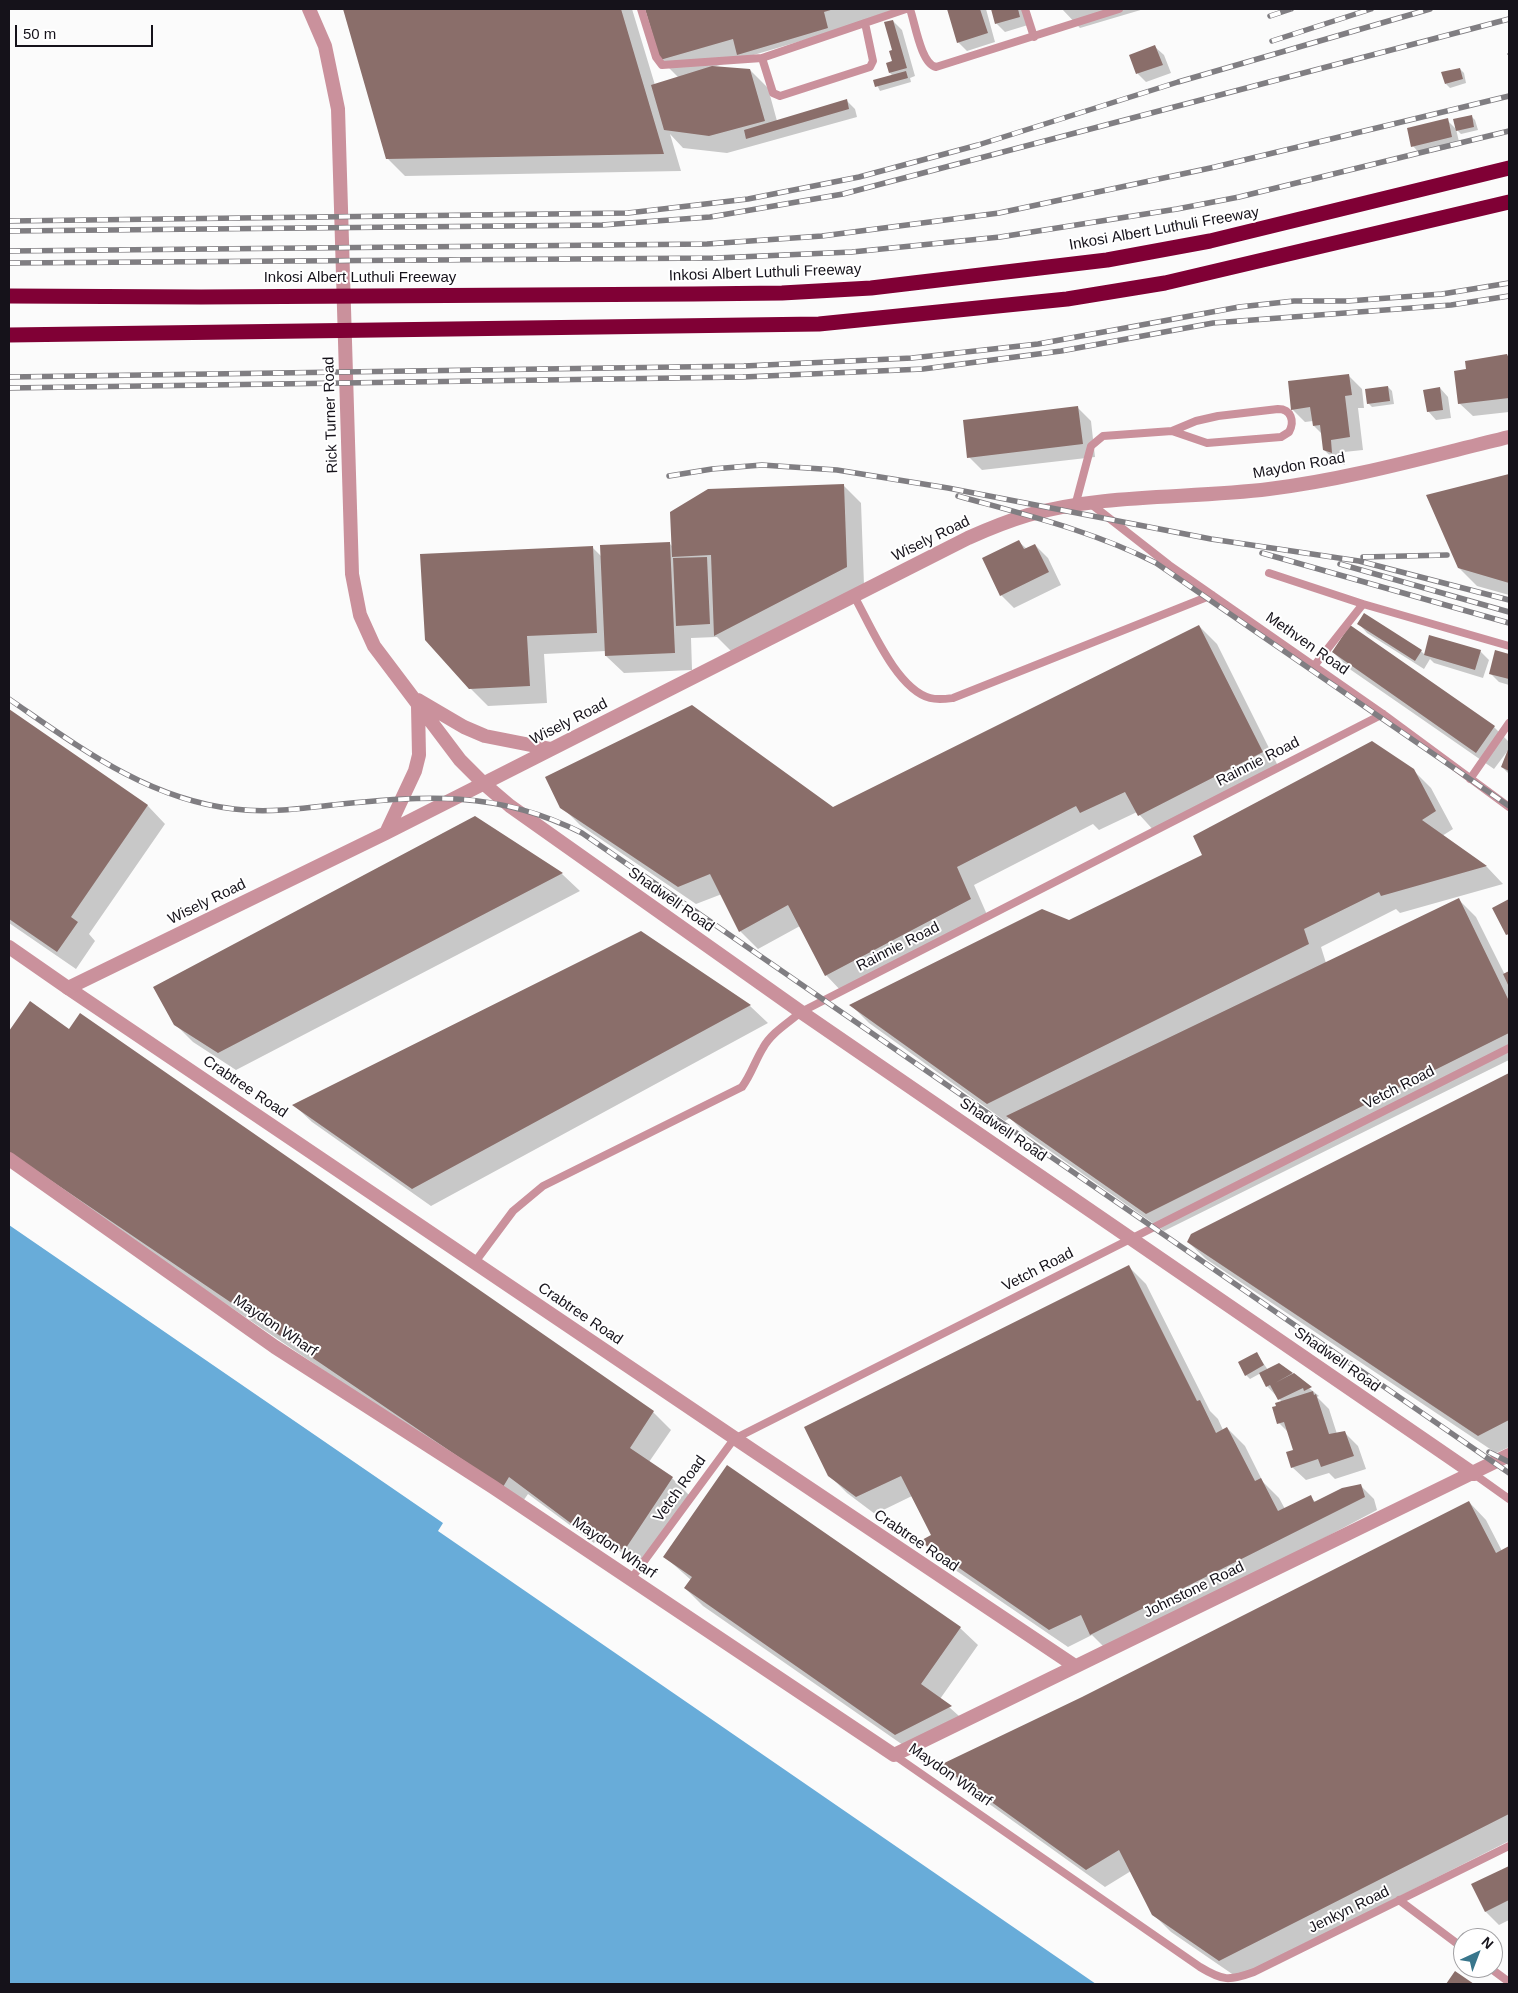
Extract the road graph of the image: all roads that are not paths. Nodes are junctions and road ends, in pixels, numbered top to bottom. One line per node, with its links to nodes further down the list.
1 (309, 9): 24 (street, Rick Turner Road)
2 (641, 9): 9 (lane)
3 (906, 9): 7 (lane)
4 (910, 9): 8 (lane)
5 (1025, 9): 8 (lane)
6 (1119, 9): 8 (lane)
7 (865, 24): 9 (lane); 9 (lane)
8 (1034, 37)
9 (762, 58)
10 (1509, 168): 12 (highway, Inkosi Albert Luthuli Freeway)
11 (1509, 202): 13 (highway)
12 (9, 296)
13 (9, 335)
14 (1172, 430): 14 (lane); 17 (lane)
15 (1509, 438): 16 (street, Maydon Road)
16 (1090, 504): 17 (street, Wisely Road); 19 (lane, Methven Road)
17 (1075, 506): 20 (street, Wisely Road)
18 (1269, 573): 21 (lane)
19 (1212, 595): 20 (lane); 23 (lane, Methven Road)
20 (854, 596): 28 (street, Wisely Road)
21 (1363, 604): 22 (lane); 23 (lane)
22 (1509, 646)
23 (1314, 666): 26 (lane, Methven Road)
24 (409, 694): 25 (street, Rick Turner Road); 28 (street)
25 (418, 706): 30 (street, Rick Turner Road); 32 (street)
26 (1382, 714): 29 (lane, Methven Road); 35 (lane, Rainnie Road)
27 (1509, 723): 29 (lane)
28 (551, 750): 30 (street, Wisely Road)
29 (1470, 779): 31 (lane, Methven Road)
30 (483, 783): 32 (street, Wisely Road); 35 (street, Shadwell Road)
31 (1509, 807)
32 (386, 833): 34 (street, Wisely Road)
33 (9, 947): 34 (street, Crabtree Road)
34 (68, 988): 39 (street, Crabtree Road)
35 (801, 1012): 38 (street, Shadwell Road); 39 (lane, Rainnie Road)
36 (1509, 1048): 38 (lane, Vetch Road)
37 (9, 1159): 44 (street, Maydon Wharf)
38 (1132, 1238): 40 (lane, Vetch Road); 42 (street, Shadwell Road)
39 (476, 1262): 40 (street, Crabtree Road)
40 (734, 1439): 44 (lane, Vetch Road); 45 (street, Crabtree Road)
41 (1509, 1455): 42 (street, Johnstone Road)
42 (1474, 1474): 43 (lane, Shadwell Road); 45 (street, Johnstone Road)
43 (1509, 1499)
44 (631, 1579): 46 (street, Maydon Wharf)
45 (1075, 1666): 46 (street, Johnstone Road)
46 (894, 1755): 50 (lane, Maydon Wharf)
47 (1509, 1846): 48 (lane, Jenkyn Road)
48 (1399, 1900): 49 (lane); 50 (lane, Jenkyn Road)
49 (1453, 1940)
50 (1200, 1967)

